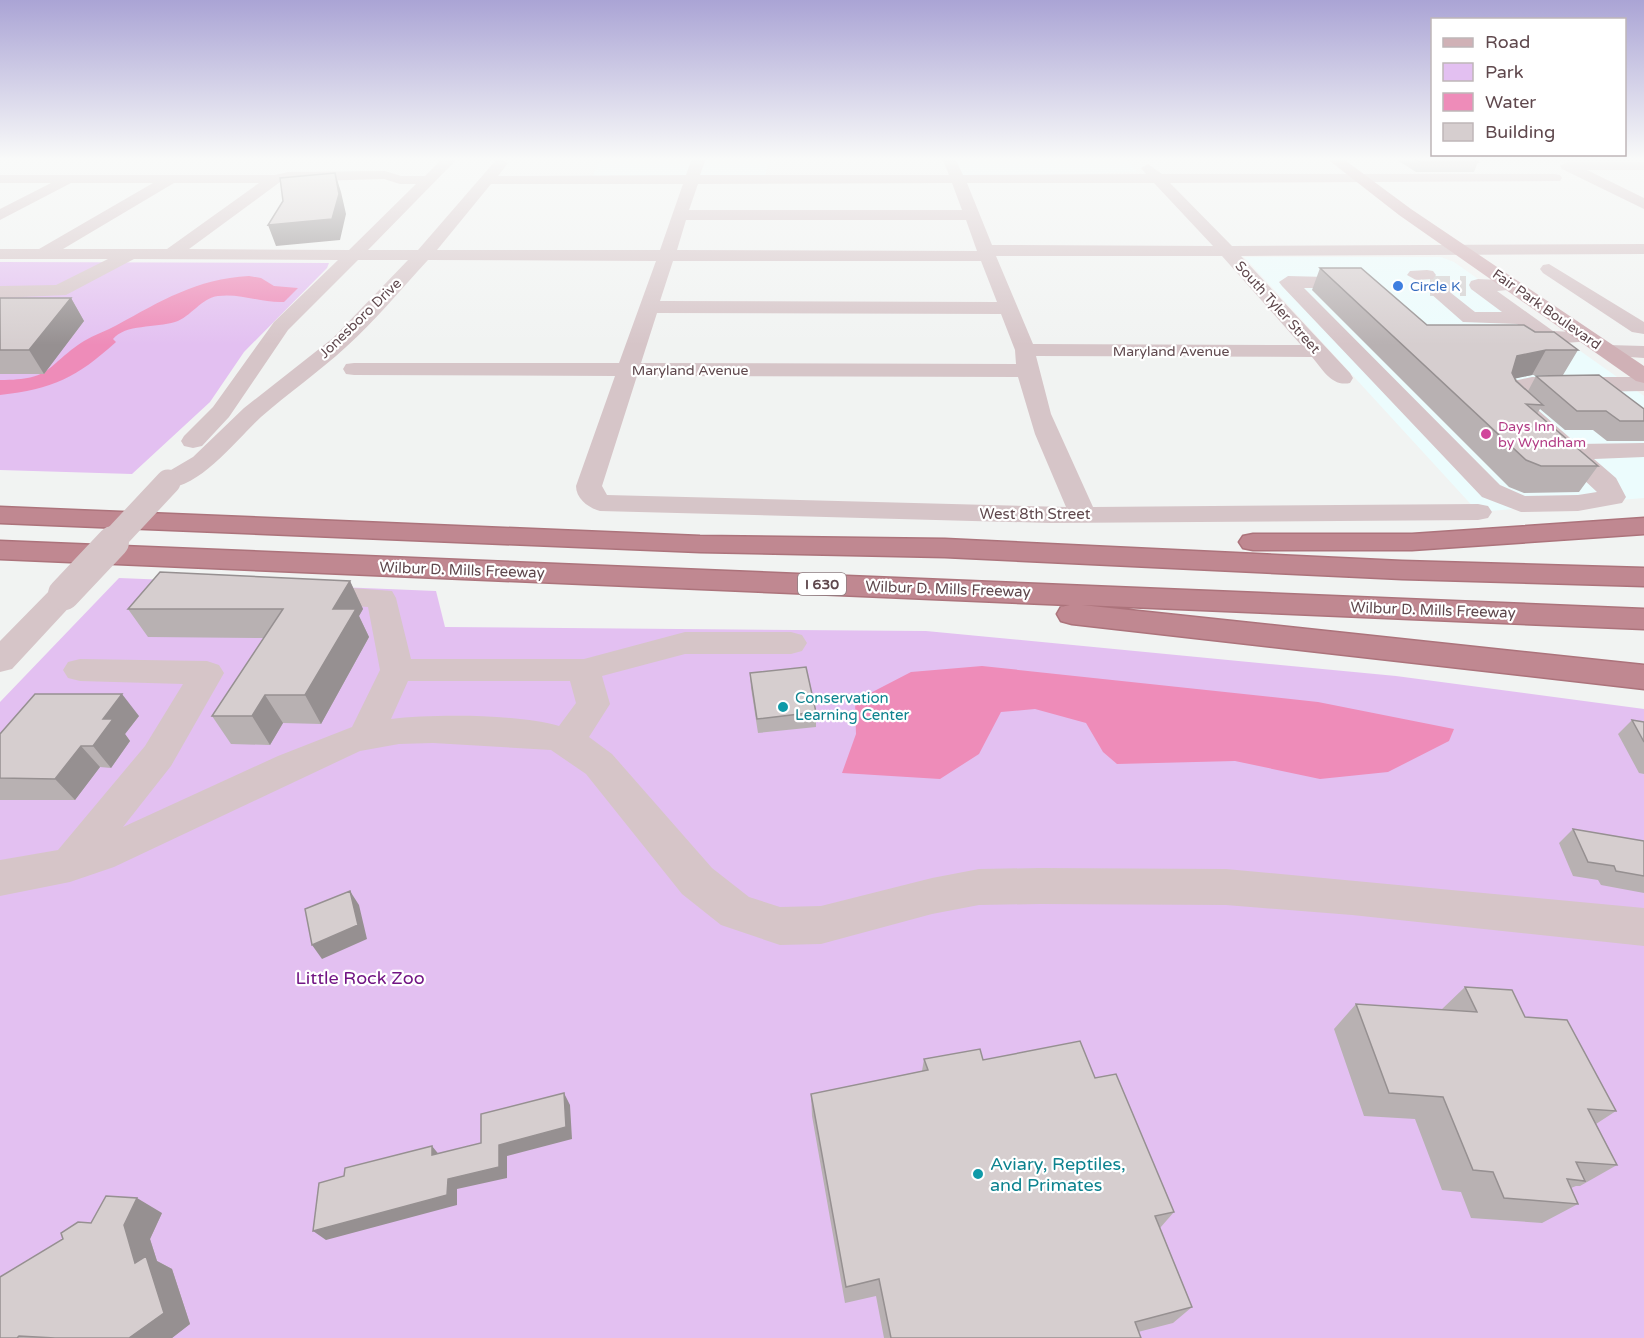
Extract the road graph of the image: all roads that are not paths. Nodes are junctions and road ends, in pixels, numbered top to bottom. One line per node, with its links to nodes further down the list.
1 (100, 220): 15 (street)
2 (218, 220): 17 (street)
3 (387, 220): 18 (street, Jonesboro Drive)
4 (452, 220): 19 (street, Jonesboro Drive)
5 (678, 220): 20 (street)
6 (974, 220): 13 (street)
7 (1197, 220): 11 (street, South Tyler Street)
8 (1420, 220): 10 (main road, Fair Park Boulevard)
9 (1644, 249): 10 (street)
10 (1462, 250): 12 (street); 26 (main road, Fair Park Boulevard)
11 (1227, 251): 12 (street); 13 (street); 37 (street, South Tyler Street)
12 (1386, 251): 21 (street)
13 (987, 253): 20 (street); 31 (street)
14 (0, 254): 15 (street)
15 (43, 254): 16 (street)
16 (131, 254): 17 (street); 24 (street)
17 (171, 254): 18 (street)
18 (353, 255): 19 (street); 49 (street, Jonesboro Drive)
19 (423, 255): 20 (street); 49 (street, Jonesboro Drive)
20 (666, 255): 30 (street)
21 (1401, 262): 25 (street); 27 (street)
22 (1584, 269): 33 (street)
23 (51, 273): 24 (street)
24 (95, 273): 29 (street)
25 (1421, 276)
26 (1511, 285): 27 (street); 36 (main road, Fair Park Boulevard)
27 (1464, 288): 32 (street); 32 (street)
28 (1384, 289): 48 (street)
29 (0, 292)
30 (649, 307): 31 (street); 42 (street)
31 (1007, 308): 40 (street)
32 (1522, 318): 35 (street)
33 (1644, 328)
34 (1457, 337): 35 (street)
35 (1547, 337): 36 (street); 45 (street)
36 (1587, 337): 38 (main road, Fair Park Boulevard)
37 (1317, 351): 40 (street, Maryland Avenue); 44 (street, South Tyler Street)
38 (1608, 351): 39 (street); 43 (main road, Fair Park Boulevard)
39 (1644, 352)
40 (1026, 361): 42 (street, Maryland Avenue); 51 (street)
41 (354, 369): 42 (street, Maryland Avenue)
42 (630, 370): 51 (street, West 8th Street)
43 (1644, 376)
44 (1342, 378)
45 (1610, 384): 46 (street); 48 (street)
46 (1640, 394)
47 (1644, 450): 48 (street)
48 (1571, 452)
49 (168, 482): 61 (street, Jonesboro Drive, bridge)
50 (1478, 512): 51 (street, West 8th Street)
51 (1083, 514)
52 (0, 515): 54 (highway)
53 (1644, 526): 54 (highway)
54 (945, 548): 56 (highway)
55 (0, 550): 57 (highway, Wilbur D. Mills Freeway / I 630)
56 (1644, 578)
57 (836, 584): 59 (highway, Wilbur D. Mills Freeway / I 630); 65 (highway)
58 (286, 594): 63 (street)
59 (1644, 619)
60 (790, 644): 64 (street)
61 (0, 661)
62 (80, 670): 68 (street)
63 (397, 670): 64 (street); 66 (street)
64 (584, 670): 67 (street)
65 (1644, 677)
66 (365, 736): 67 (street); 68 (street)
67 (568, 741): 70 (street)
68 (69, 866): 69 (street)
69 (0, 878)
70 (1644, 927)

